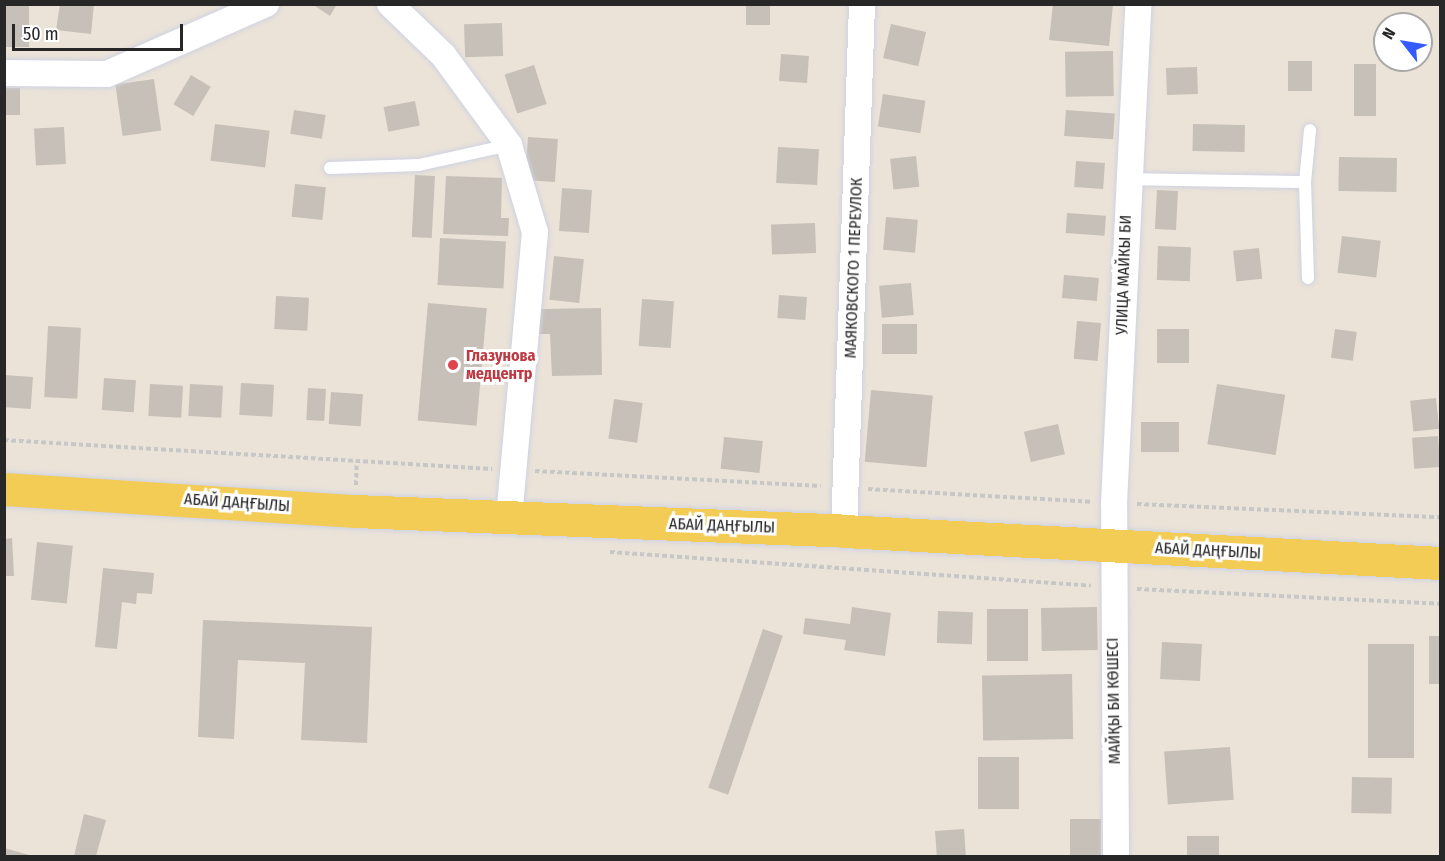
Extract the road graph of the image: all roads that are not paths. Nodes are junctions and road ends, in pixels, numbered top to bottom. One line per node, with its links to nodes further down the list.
1 (266, 4): 5 (street)
2 (390, 4): 7 (street)
3 (862, 4): 14 (street, МАЯКОВСКОГО 1 ПЕРЕУЛОК)
4 (1138, 4): 9 (street, УЛИЦА МАЙКЫ БИ)
5 (4, 73)
6 (1310, 130): 10 (lane)
7 (509, 145): 8 (lane); 13 (street)
8 (330, 168)
9 (1128, 179): 10 (lane); 15 (street, УЛИЦА МАЙКЫ БИ)
10 (1305, 182): 11 (lane)
11 (1308, 278)
12 (4, 489): 13 (main road, АБАЙ ДАҢҒЫЛЫ)
13 (509, 518): 14 (main road, АБАЙ ДАҢҒЫЛЫ)
14 (844, 531): 15 (main road, АБАЙ ДАҢҒЫЛЫ)
15 (1114, 546): 16 (main road, АБАЙ ДАҢҒЫЛЫ); 17 (street, МАЙҚЫ БИ КӨШЕСІ)
16 (1440, 563)
17 (1116, 856)

